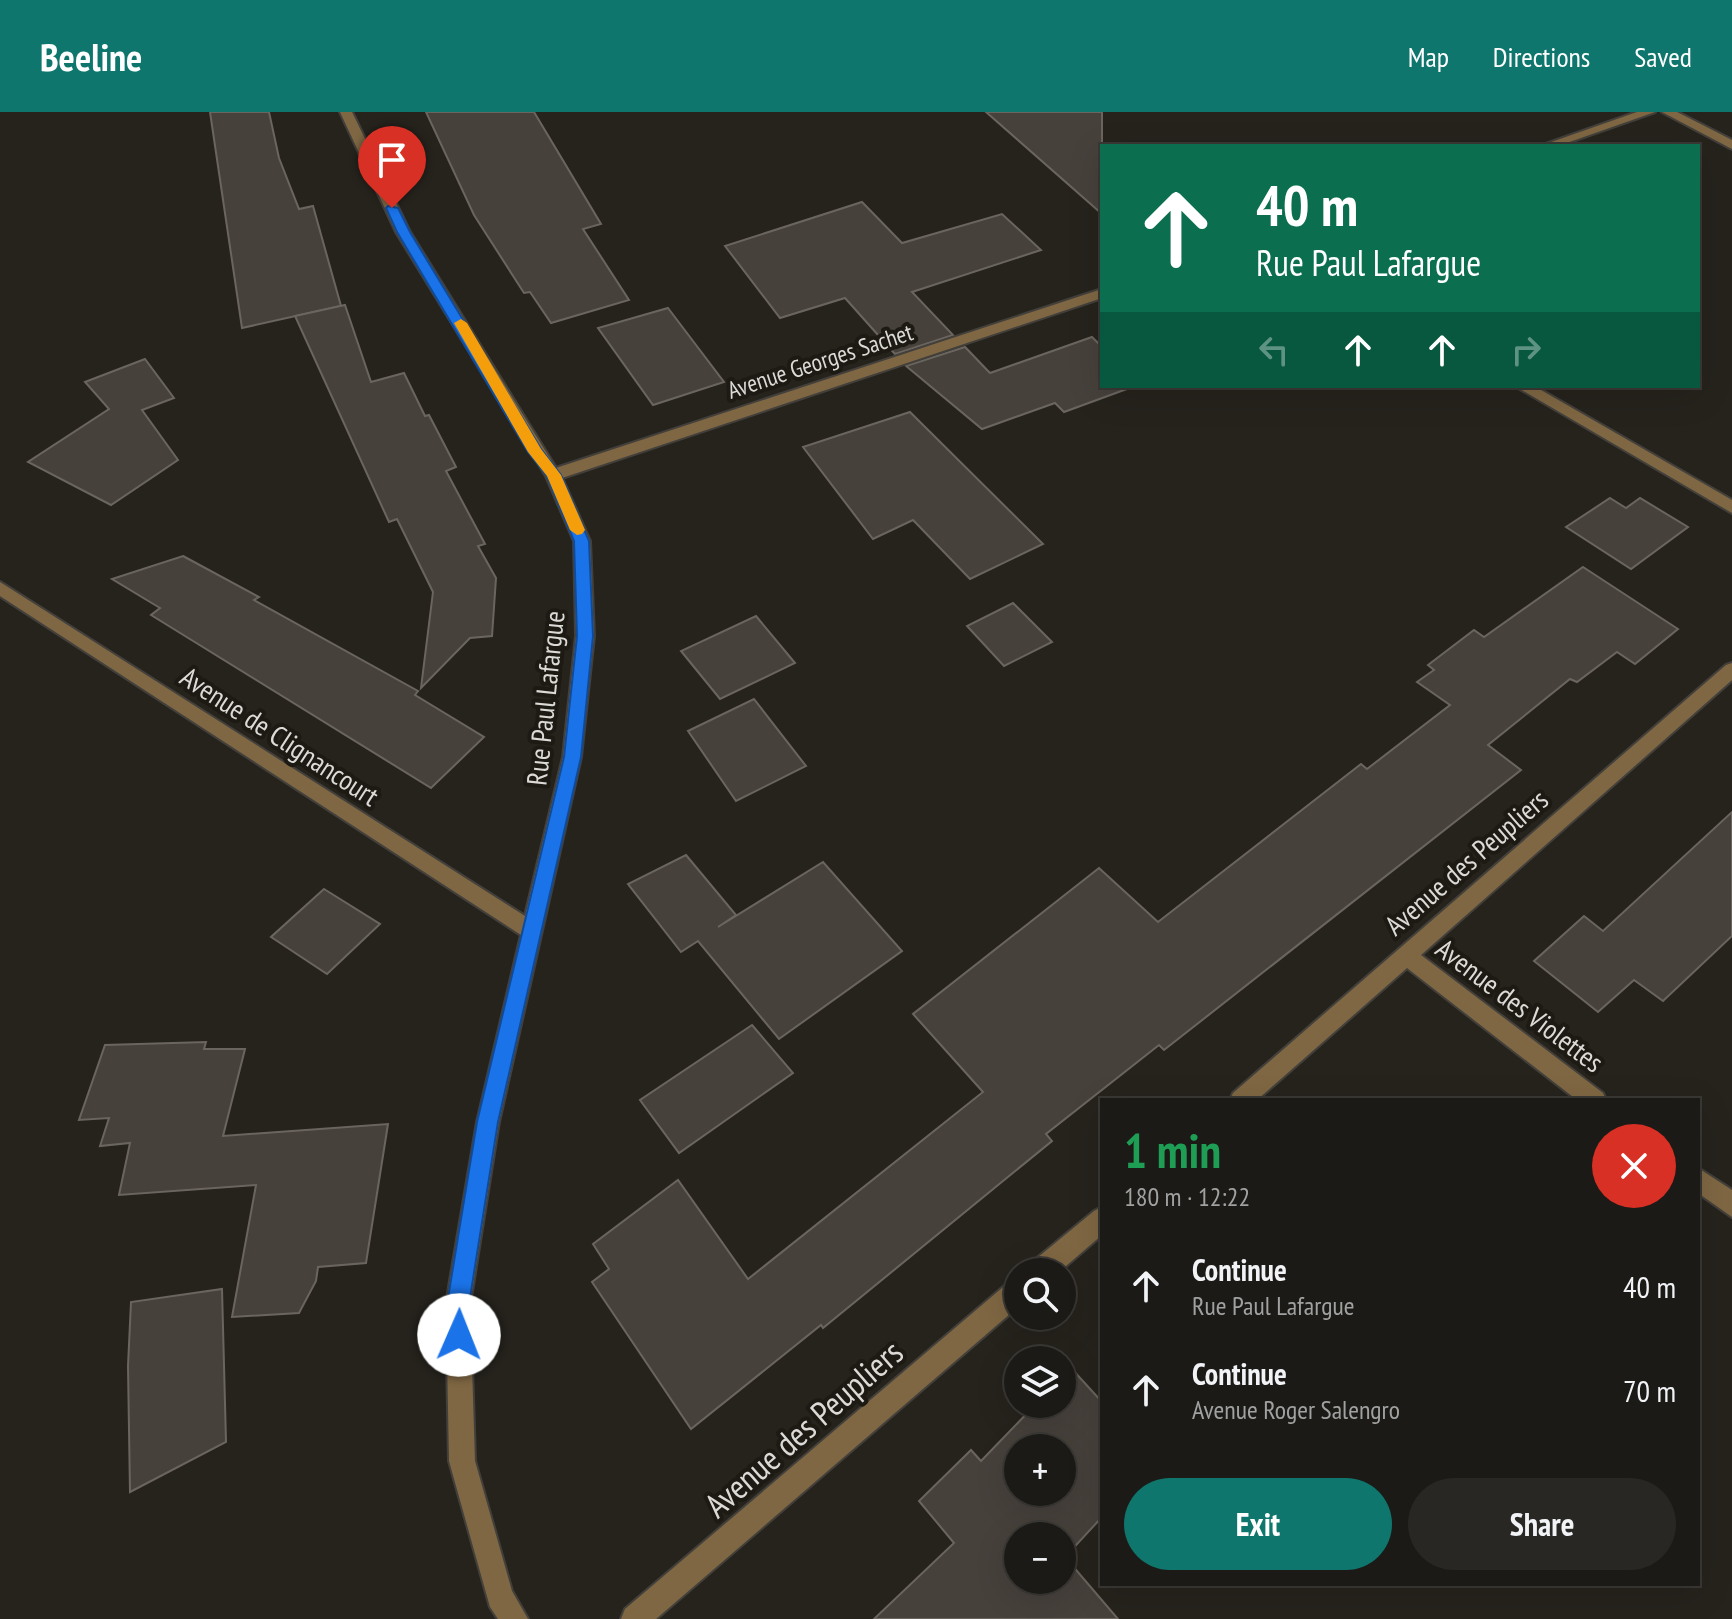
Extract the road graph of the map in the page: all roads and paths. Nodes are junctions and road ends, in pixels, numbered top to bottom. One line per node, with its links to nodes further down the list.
1 (346, 112): 8 (street, Rue Paul Lafargue)
2 (1649, 112): 4 (street)
3 (1668, 112): 5 (street)
4 (1552, 144)
5 (1732, 145)
6 (1100, 294): 8 (street, Avenue Georges Sachet)
7 (1526, 388): 9 (street)
8 (553, 475): 12 (street, Rue Paul Lafargue)
9 (1732, 507)
10 (0, 588): 12 (street, Avenue de Clignancourt)
11 (1732, 670): 13 (street, Avenue des Peupliers)
12 (530, 930): 21 (street, Rue Paul Lafargue)
13 (1408, 957): 14 (street, Avenue des Peupliers); 15 (street, Avenue des Violettes)
14 (1243, 1098)
15 (1592, 1098)
16 (1700, 1181): 17 (street)
17 (1732, 1205)
18 (1100, 1221): 19 (street)
19 (1056, 1258)
20 (1004, 1303): 22 (street, Avenue des Peupliers)
21 (514, 1619)
22 (635, 1619)

